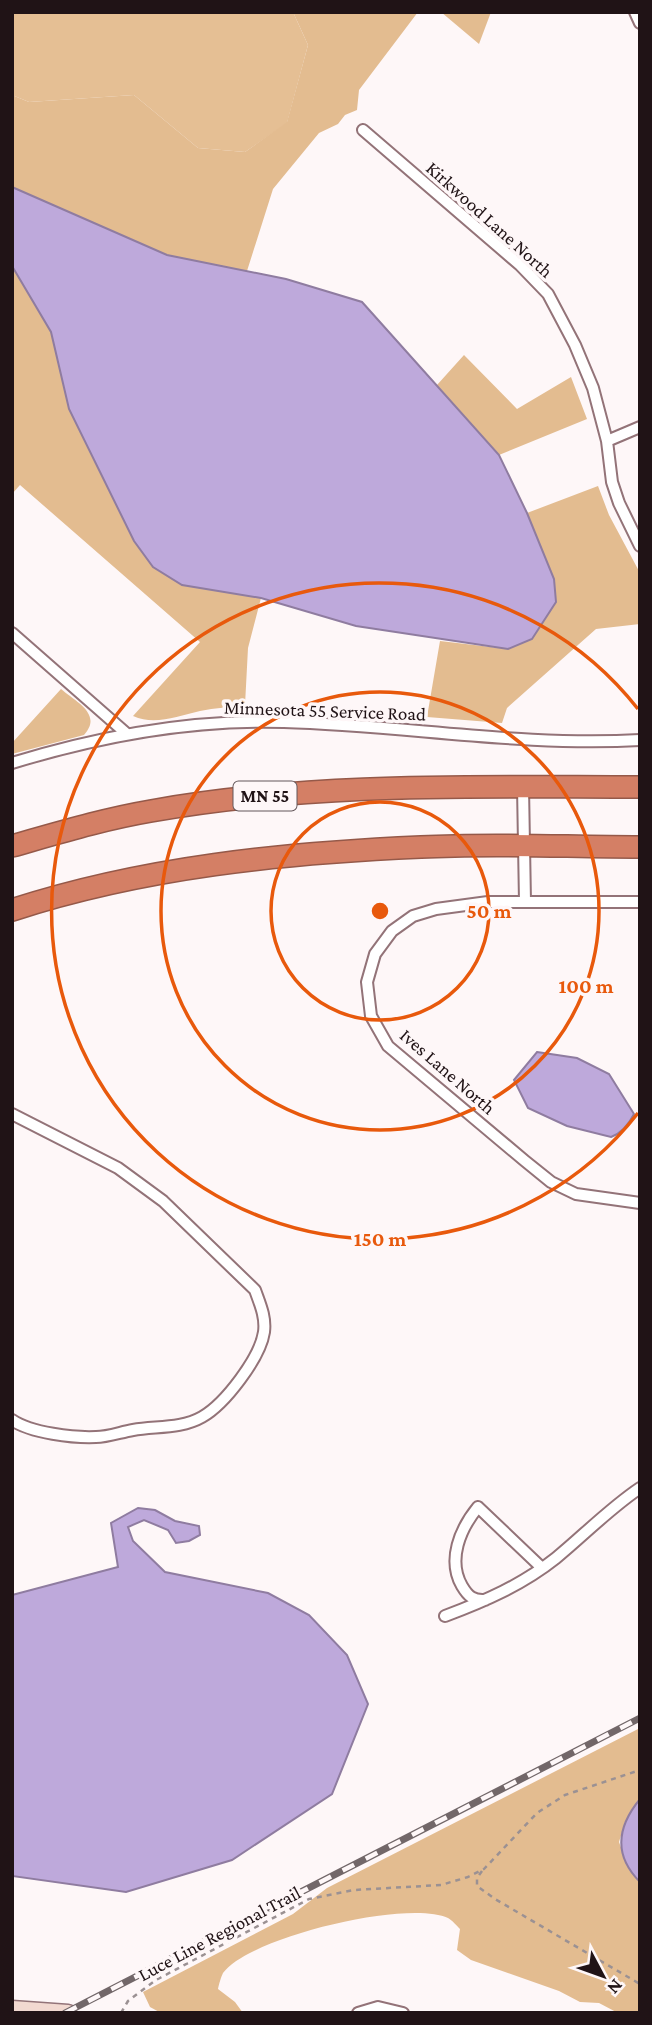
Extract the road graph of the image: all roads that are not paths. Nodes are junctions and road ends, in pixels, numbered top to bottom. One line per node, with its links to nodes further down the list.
1 (635, 12): 2 (street)
2 (640, 23)
3 (363, 130): 5 (street, Kirkwood Lane North)
4 (640, 427): 5 (street)
5 (607, 441): 6 (street, Kirkwood Lane North)
6 (640, 546)
7 (12, 633): 8 (street)
8 (128, 734): 9 (street, Minnesota 55 Service Road); 10 (street, Minnesota 55 Service Road)
9 (640, 740)
10 (12, 763)
11 (523, 787): 12 (highway, MN 55); 13 (highway, MN 55); 14 (street)
12 (640, 787)
13 (12, 846)
14 (524, 847): 15 (highway); 16 (street); 18 (highway)
15 (640, 847)
16 (525, 902): 17 (street, Ives Lane North); 20 (street, Ives Lane North)
17 (640, 902)
18 (12, 910)
19 (12, 1114): 21 (street)
20 (640, 1203)
21 (12, 1420)
22 (640, 1488): 23 (street)
23 (542, 1568): 24 (street); 24 (street)
24 (487, 1600): 25 (street)
25 (445, 1616)
26 (12, 2009): 27 (street)
27 (68, 2013)
28 (358, 2013): 29 (street)
29 (403, 2013)

